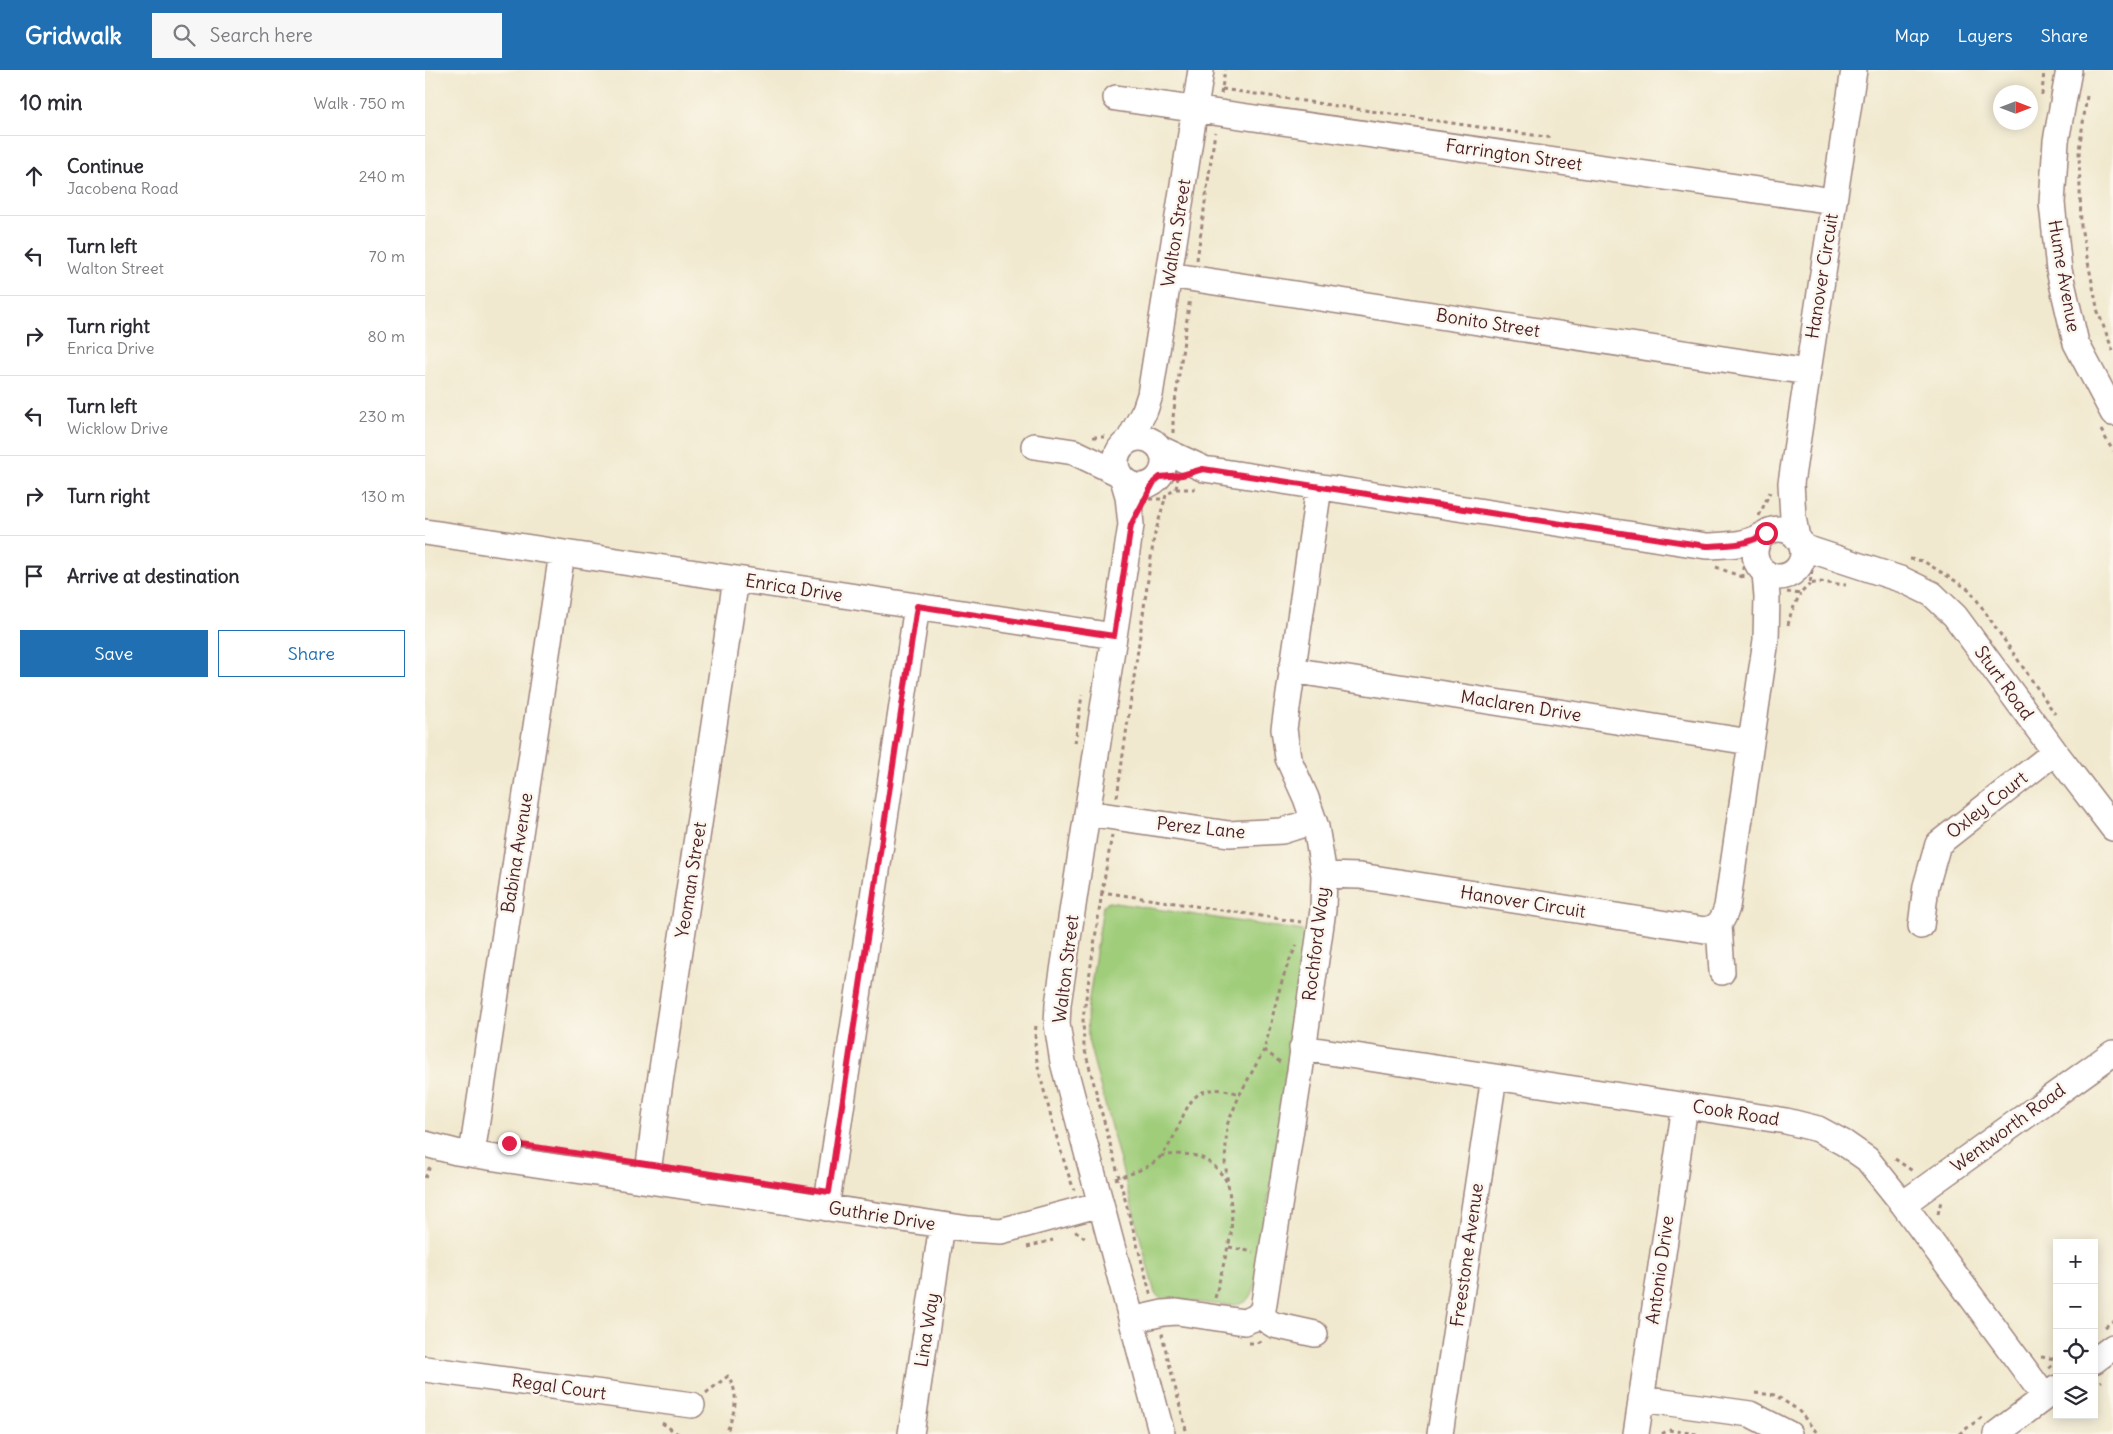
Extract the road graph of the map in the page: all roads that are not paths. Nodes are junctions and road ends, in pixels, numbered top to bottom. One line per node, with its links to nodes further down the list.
1 (1201, 70): 5 (street, Walton Street)
2 (1854, 70): 6 (street, Hanover Circuit)
3 (2069, 70): 10 (street, Hume Avenue)
4 (1116, 98): 5 (street, Farrington Street)
5 (1207, 110): 6 (street, Farrington Street); 7 (street, Walton Street)
6 (1833, 201): 8 (street, Hanover Circuit)
7 (1169, 275): 8 (street, Bonito Street); 9 (street, Walton Street)
8 (1807, 372): 16 (street, Hanover Circuit)
9 (1150, 395): 11 (street, Walton Street); 14 (street, Walton Street)
10 (2113, 414)
11 (1126, 442): 13 (street); 14 (street); 15 (street)
12 (1035, 446): 13 (street)
13 (1074, 452): 15 (street)
14 (1162, 469): 15 (street); 17 (street); 18 (street, Walton Street)
15 (1121, 476): 18 (street, Walton Street)
16 (1781, 483): 21 (street); 22 (street)
17 (1319, 486): 21 (street); 27 (street, Rochford Way)
18 (1131, 525): 26 (street, Walton Street)
19 (425, 532): 20 (street, Enrica Drive)
20 (562, 553): 23 (street, Enrica Drive); 41 (street, Babina Avenue)
21 (1754, 559): 22 (street); 22 (street, Sturt Road); 25 (street)
22 (1801, 565): 25 (street); 29 (street, Sturt Road)
23 (736, 579): 24 (street, Enrica Drive); 43 (street, Yeoman Street)
24 (917, 606): 26 (street, Enrica Drive); 46 (street)
25 (1777, 635): 28 (street)
26 (1114, 636): 30 (street, Walton Street)
27 (1291, 670): 28 (street, Maclaren Drive); 31 (street, Rochford Way)
28 (1750, 742): 34 (street)
29 (2055, 752): 32 (street, Sturt Road); 35 (street, Oxley Court)
30 (1087, 813): 31 (street, Perez Lane); 44 (street, Walton Street)
31 (1314, 821): 33 (street, Rochford Way)
32 (2113, 828)
33 (1325, 875): 34 (street, Hanover Circuit); 37 (street, Rochford Way)
34 (1719, 925): 36 (street)
35 (1921, 926)
36 (1722, 972)
37 (1302, 1048): 39 (street, Cook Road); 48 (street, Rochford Way)
38 (2113, 1053): 45 (street, Wentworth Road)
39 (1493, 1077): 40 (street, Cook Road); 60 (street, Freestone Avenue)
40 (1685, 1106): 45 (street, Cook Road); 55 (street, Antonio Drive)
41 (472, 1154): 42 (street, Guthrie Drive); 43 (street, Guthrie Drive)
42 (428, 1155)
43 (647, 1180): 46 (street, Guthrie Drive)
44 (1105, 1189): 47 (street, Guthrie Drive); 49 (street, Walton Street)
45 (1903, 1204): 54 (street, Cook Road)
46 (826, 1208): 47 (street, Guthrie Drive)
47 (942, 1225): 58 (street, Lina Way)
48 (1258, 1315): 49 (street); 50 (street)
49 (1132, 1320): 59 (street, Walton Street)
50 (1315, 1334)
51 (2113, 1348): 52 (street)
52 (2098, 1358)
53 (425, 1369): 56 (street, Regal Court)
54 (2051, 1392): 57 (street)
55 (1641, 1399): 61 (street, Antonio Drive); 62 (street)
56 (692, 1405)
57 (1993, 1423)
58 (911, 1434)
59 (1162, 1434)
60 (1440, 1434)
61 (1636, 1434)
62 (1789, 1434)

